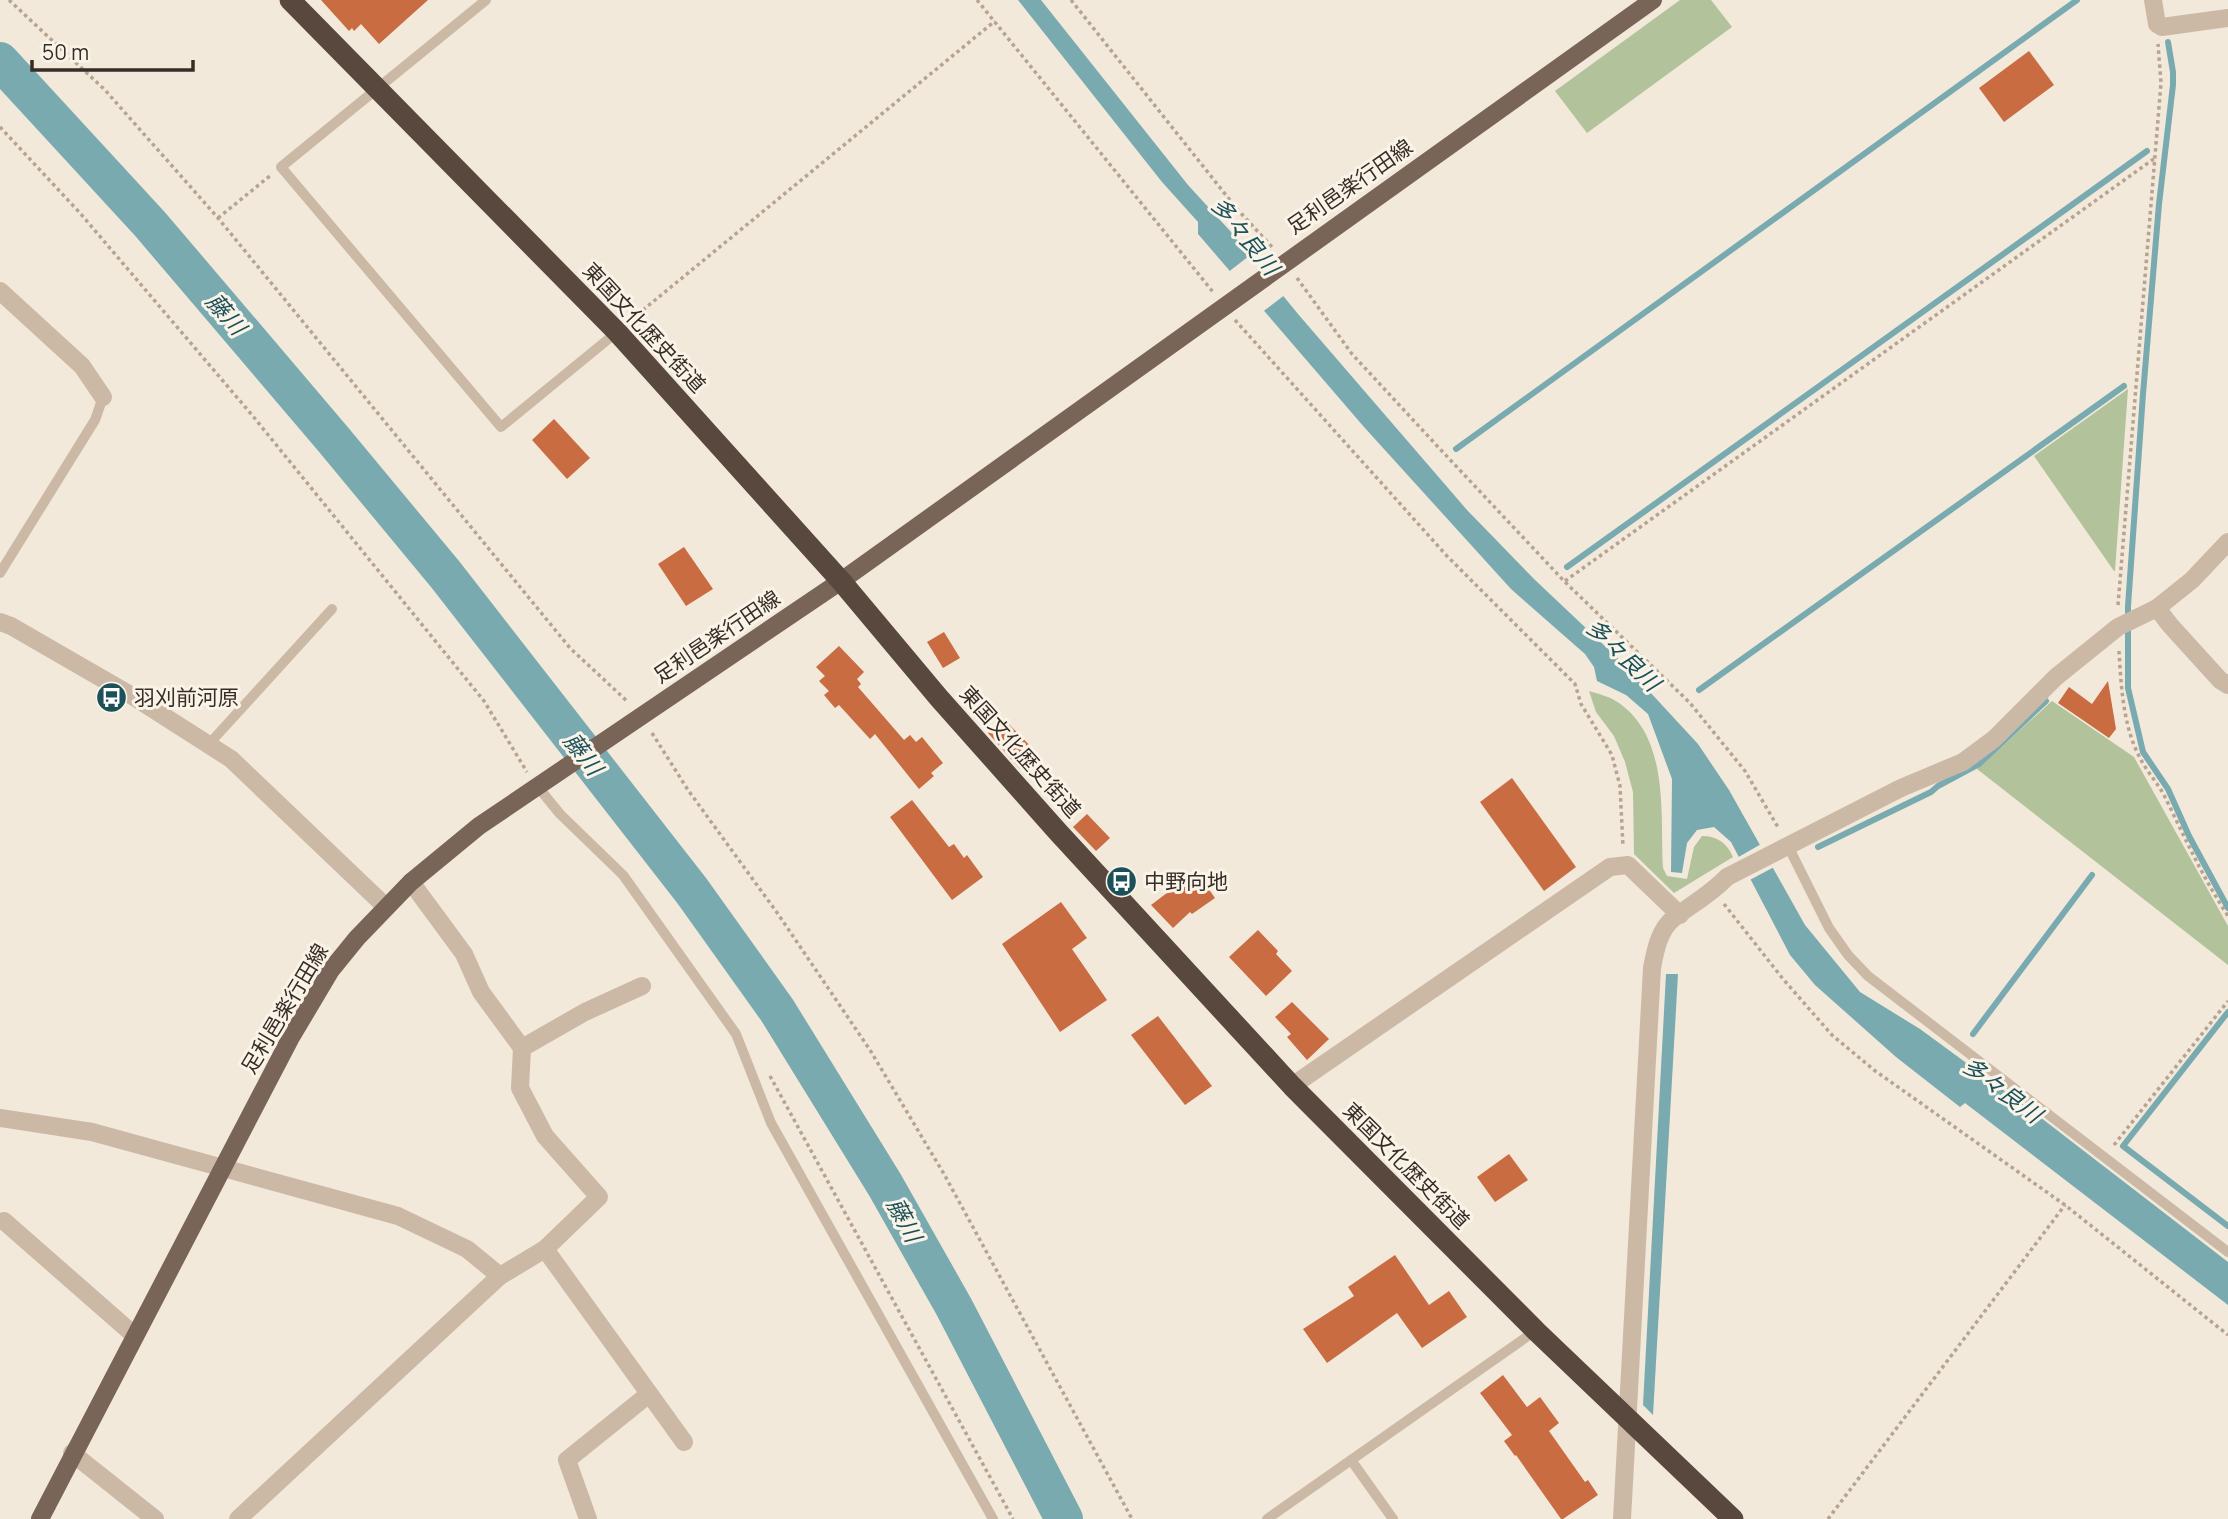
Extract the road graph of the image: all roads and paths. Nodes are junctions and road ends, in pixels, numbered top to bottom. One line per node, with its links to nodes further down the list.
1 (290, 0): 10 (highway, 東国文化歴史街道)
2 (486, 0): 10 (lane)
3 (977, 0): 8 (path)
4 (1071, 0): 15 (path)
5 (1653, 0): 15 (main road, 足利邑楽行田線)
6 (2153, 0): 9 (street)
7 (2228, 18): 9 (street)
8 (995, 21): 17 (path); 18 (path)
9 (2157, 24): 12 (path)
10 (377, 88): 13 (lane); 18 (highway, 東国文化歴史街道)
11 (0, 127): 30 (path)
12 (2155, 158): 23 (path); 27 (path)
13 (281, 167): 14 (path); 18 (lane)
14 (218, 218)
15 (1283, 263): 17 (main road, 足利邑楽行田線); 23 (path)
16 (0, 291): 19 (street)
17 (1227, 304): 22 (main road, 足利邑楽行田線); 33 (path)
18 (617, 332): 22 (highway, 東国文化歴史街道)
19 (103, 397): 21 (lane)
20 (2228, 542): 24 (street)
21 (0, 573)
22 (841, 581): 31 (main road, 足利邑楽行田線); 43 (highway, 東国文化歴史街道)
23 (1564, 581): 32 (path)
24 (2157, 608): 27 (street); 28 (street)
25 (332, 609): 29 (lane)
26 (0, 622): 29 (street)
27 (2118, 627): 32 (street); 38 (path)
28 (2228, 685)
29 (209, 744): 36 (street)
30 (525, 769)
31 (542, 784): 34 (main road, 足利邑楽行田線); 64 (lane)
32 (1785, 847): 35 (street); 45 (lane)
33 (1628, 865): 37 (street); 43 (street)
34 (411, 882): 36 (main road, 足利邑楽行田線); 41 (street)
35 (1722, 882): 37 (street); 47 (path)
36 (385, 906): 46 (main road, 足利邑楽行田線)
37 (1680, 915): 56 (street)
38 (2228, 916)
39 (642, 986): 41 (street)
40 (2228, 1001): 45 (path)
41 (522, 1048): 49 (street)
42 (767, 1073): 65 (path)
43 (1292, 1086): 52 (highway, 東国文化歴史街道)
44 (0, 1118): 46 (street)
45 (2104, 1159): 50 (lane)
46 (224, 1167): 51 (street); 53 (main road, 足利邑楽行田線)
47 (2064, 1205): 54 (path); 70 (path)
48 (4, 1221): 53 (street)
49 (545, 1249): 51 (street); 55 (street)
50 (2228, 1252)
51 (500, 1276): 62 (street)
52 (1536, 1331): 56 (highway, 東国文化歴史街道); 59 (lane)
53 (134, 1335): 58 (main road, 足利邑楽行田線)
54 (2228, 1335)
55 (649, 1394): 57 (street); 63 (street)
56 (1626, 1417): 68 (street); 69 (highway, 東国文化歴史街道)
57 (684, 1443)
58 (72, 1453): 60 (main road, 足利邑楽行田線); 61 (street)
59 (1351, 1460): 66 (lane); 67 (lane)
60 (40, 1519)
61 (155, 1519)
62 (238, 1519)
63 (588, 1519)
64 (993, 1519)
65 (1013, 1519)
66 (1267, 1519)
67 (1393, 1519)
68 (1622, 1519)
69 (1733, 1519)
70 (1828, 1519)

